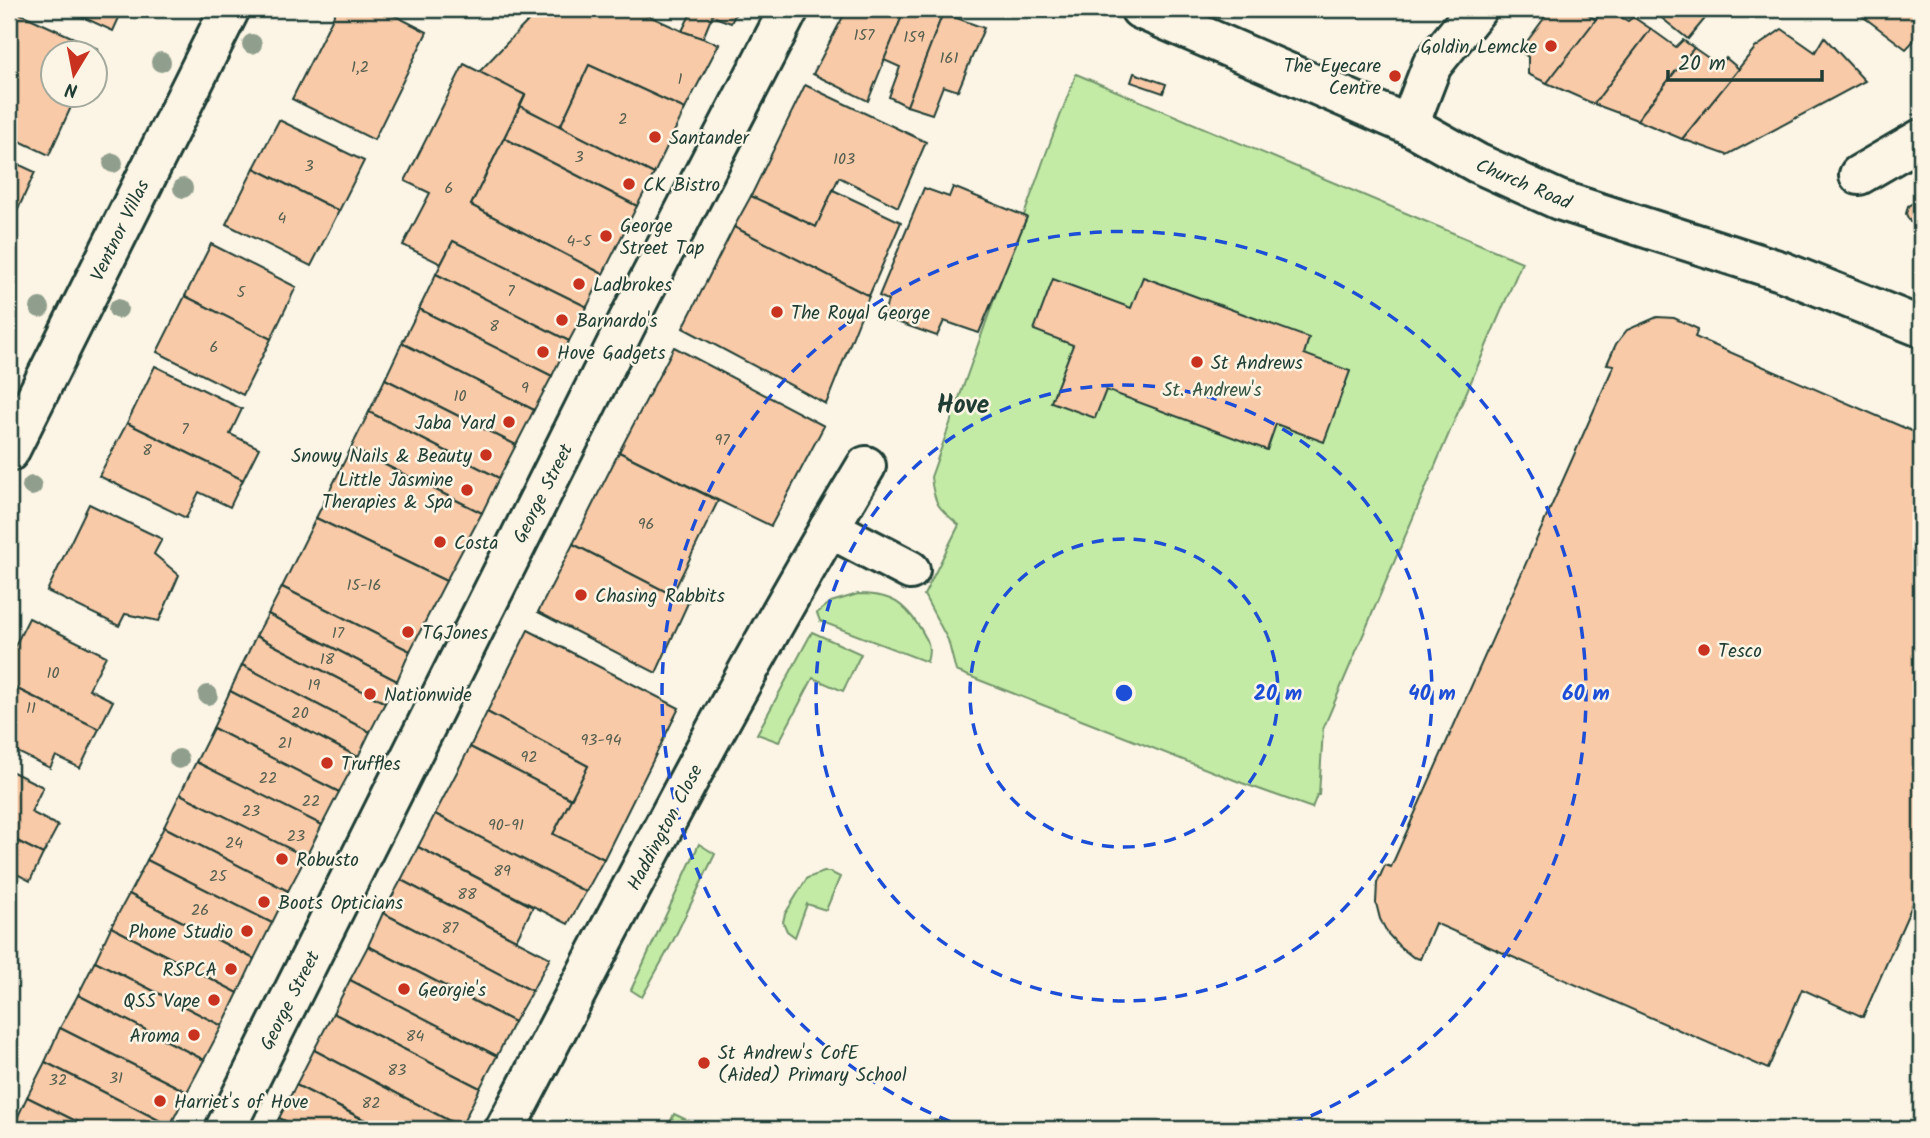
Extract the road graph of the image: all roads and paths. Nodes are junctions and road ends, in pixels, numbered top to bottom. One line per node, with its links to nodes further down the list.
1 (230, 9): 9 (street, Ventnor Villas)
2 (789, 9): 13 (street, George Street)
3 (1140, 9): 5 (street, Church Road)
4 (1477, 9): 5 (street)
5 (1409, 125): 8 (street, Church Road)
6 (1921, 139): 7 (street)
7 (1860, 175)
8 (1921, 327)
9 (9, 452)
10 (866, 466): 11 (street, Haddington Close)
11 (828, 528): 12 (street); 14 (street, Haddington Close)
12 (910, 570)
13 (225, 1129)
14 (505, 1129)

